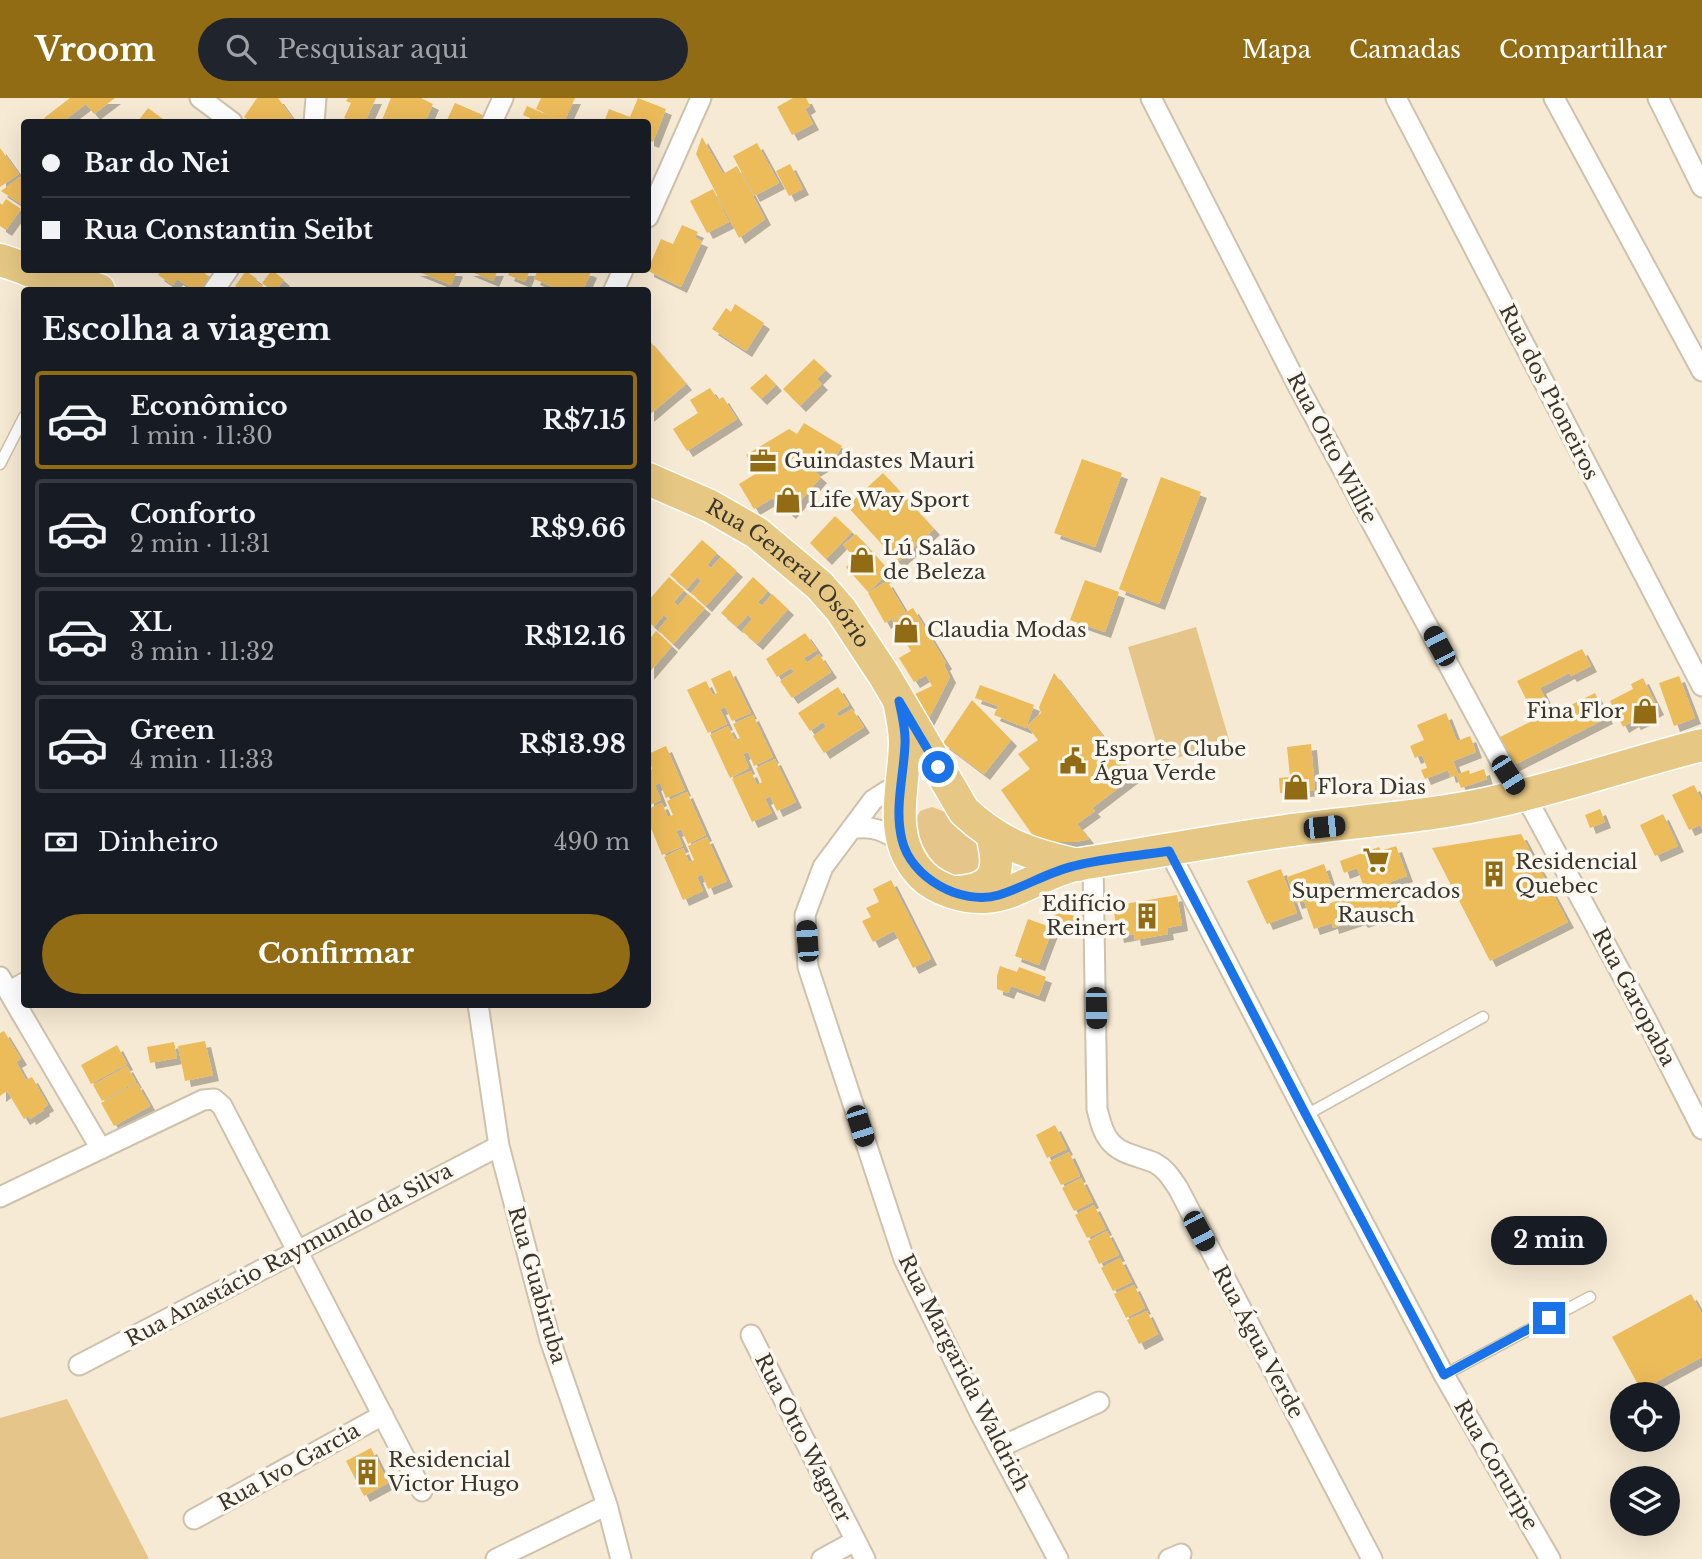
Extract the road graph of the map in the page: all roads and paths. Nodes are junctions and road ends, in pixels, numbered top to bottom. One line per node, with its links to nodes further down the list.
1 (200, 98): 9 (street)
2 (316, 98): 10 (street)
3 (503, 98): 11 (street)
4 (701, 98): 13 (street)
5 (1151, 98): 23 (street, Rua Otto Willie)
6 (1396, 98): 20 (street, Rua dos Pioneiros)
7 (1554, 98): 16 (street)
8 (1658, 98): 12 (street)
9 (228, 119)
10 (314, 119)
11 (493, 119)
12 (1702, 187)
13 (651, 210)
14 (45, 273): 15 (main road)
15 (89, 287)
16 (1702, 371)
17 (21, 423): 18 (lane)
18 (0, 464)
19 (651, 480): 21 (main road, Rua General Osório)
20 (1702, 686)
21 (899, 701): 24 (main road, Rua General Osório); 25 (main road, Rua General Osório)
22 (1702, 745): 23 (main road, Rua General Osório)
23 (1521, 795): 28 (main road, Rua General Osório); 37 (street, Rua Garopaba)
24 (907, 809): 25 (main road); 26 (street); 26 (street, Rua Margarida Waldrich); 30 (main road, Rua General Osório)
25 (964, 811): 27 (main road, Rua General Osório)
26 (850, 829): 48 (street, Rua Margarida Waldrich)
27 (992, 835): 29 (main road, Rua General Osório); 30 (main road)
28 (1169, 851): 29 (main road, Rua General Osório); 36 (street, Rua Coruripe)
29 (1086, 864): 30 (main road, Rua General Osório); 58 (street, Rua Água Verde)
30 (955, 892)
31 (11, 984): 32 (street)
32 (21, 1002)
33 (24, 1008): 39 (street)
34 (479, 1008): 38 (street, Rua Guabiruba)
35 (1483, 1017): 36 (lane)
36 (1306, 1115): 45 (street, Rua Coruripe)
37 (1702, 1129)
38 (499, 1146): 41 (street, Rua Anastácio Raymundo da Silva); 50 (street, Rua Guabiruba)
39 (101, 1149): 40 (street); 41 (street)
40 (0, 1197)
41 (298, 1250): 44 (street, Rua Anastácio Raymundo da Silva); 47 (street)
42 (1590, 1297): 45 (lane)
43 (751, 1335): 52 (street, Rua Otto Wagner)
44 (79, 1365)
45 (1444, 1375): 59 (street, Rua Coruripe)
46 (1099, 1402): 48 (street)
47 (383, 1415): 49 (street); 51 (street, Rua Ivo Garcia)
48 (1000, 1447): 57 (street, Rua Margarida Waldrich)
49 (422, 1491)
50 (607, 1505): 53 (street); 54 (street, Rua Guabiruba)
51 (194, 1519)
52 (855, 1541): 55 (street); 56 (street, Rua Otto Wagner)
53 (496, 1559)
54 (621, 1559)
55 (822, 1559)
56 (864, 1559)
57 (1058, 1559)
58 (1372, 1559)
59 (1550, 1559)

